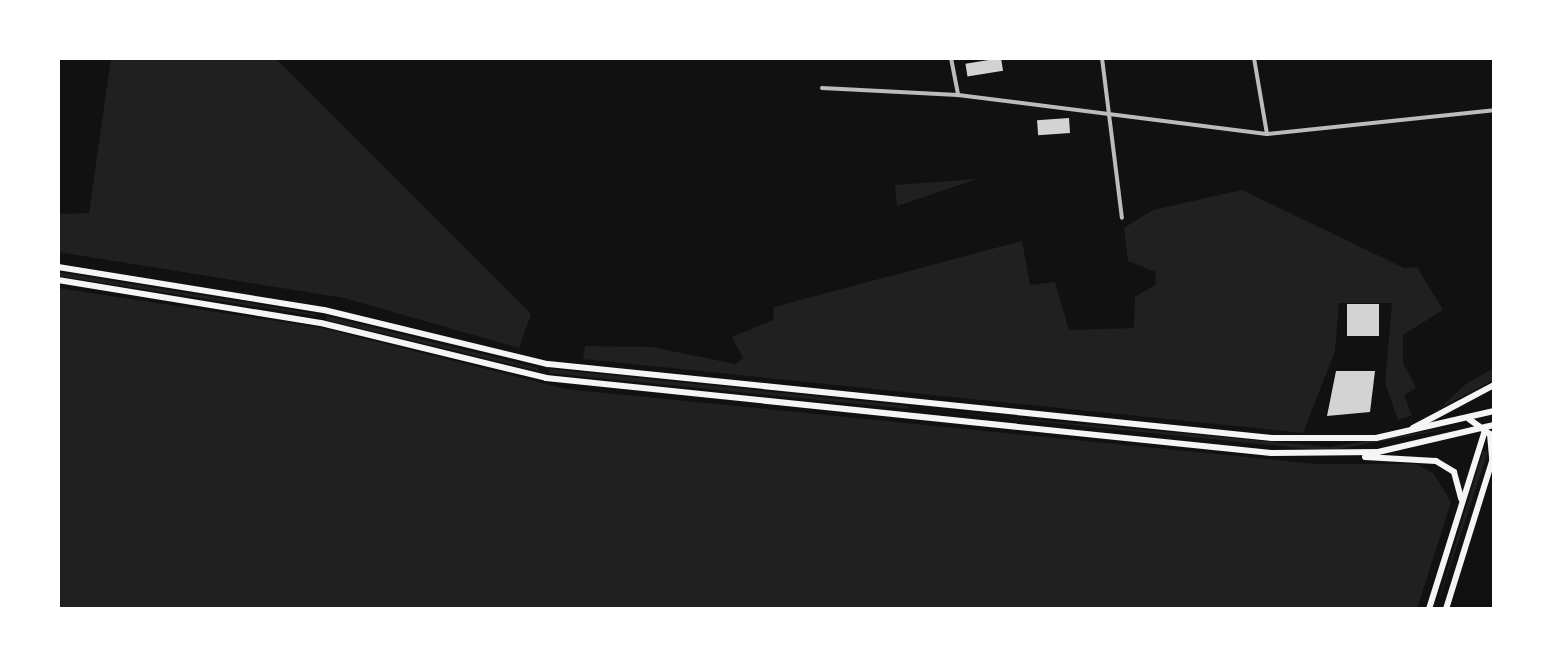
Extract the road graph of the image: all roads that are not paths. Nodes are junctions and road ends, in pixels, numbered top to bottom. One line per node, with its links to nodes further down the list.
1 (951, 58): 5 (street)
2 (1102, 58): 7 (street)
3 (1254, 58): 8 (street)
4 (822, 88): 5 (street)
5 (958, 95): 7 (street)
6 (1494, 110): 8 (street)
7 (1110, 114): 8 (street); 9 (street)
8 (1267, 134)
9 (1122, 218)
10 (58, 267): 12 (main road)
11 (58, 280): 13 (main road)
12 (324, 310): 13 (main road); 15 (main road)
13 (321, 323): 17 (main road)
14 (1494, 385): 20 (main road)
15 (913, 400): 17 (main road); 20 (main road)
16 (1494, 410): 18 (main road); 19 (main road)
17 (913, 416): 22 (main road)
18 (1462, 419): 19 (main road); 20 (main road)
19 (1490, 426): 21 (main road); 22 (main road); 23 (main road)
20 (1405, 432)
21 (1493, 455): 25 (main road)
22 (1329, 456): 23 (main road)
23 (1459, 510): 24 (main road)
24 (1429, 609)
25 (1446, 609)

